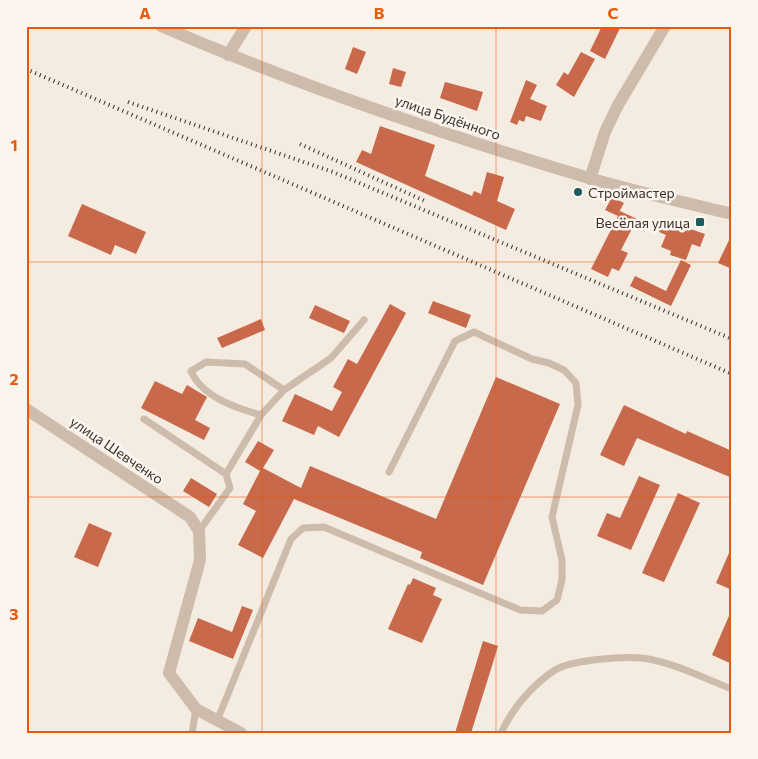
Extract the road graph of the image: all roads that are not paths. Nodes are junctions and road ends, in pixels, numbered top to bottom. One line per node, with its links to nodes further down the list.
1 (162, 26): 4 (street, улица Будённого)
2 (246, 26): 4 (street)
3 (665, 26): 5 (street)
4 (228, 55): 5 (street, улица Будённого)
5 (590, 179): 6 (street, улица Будённого)
6 (732, 214)
7 (364, 320): 8 (lane)
8 (284, 390): 10 (lane); 10 (lane)
9 (26, 409): 14 (street, улица Шевченко)
10 (261, 415): 13 (lane)
11 (144, 419): 13 (lane)
12 (389, 472): 17 (lane)
13 (226, 474): 14 (lane)
14 (198, 531): 16 (street)
15 (732, 689): 20 (lane)
16 (196, 709): 17 (street); 18 (lane)
17 (217, 721): 19 (street)
18 (192, 733)
19 (241, 733)
20 (501, 733)

